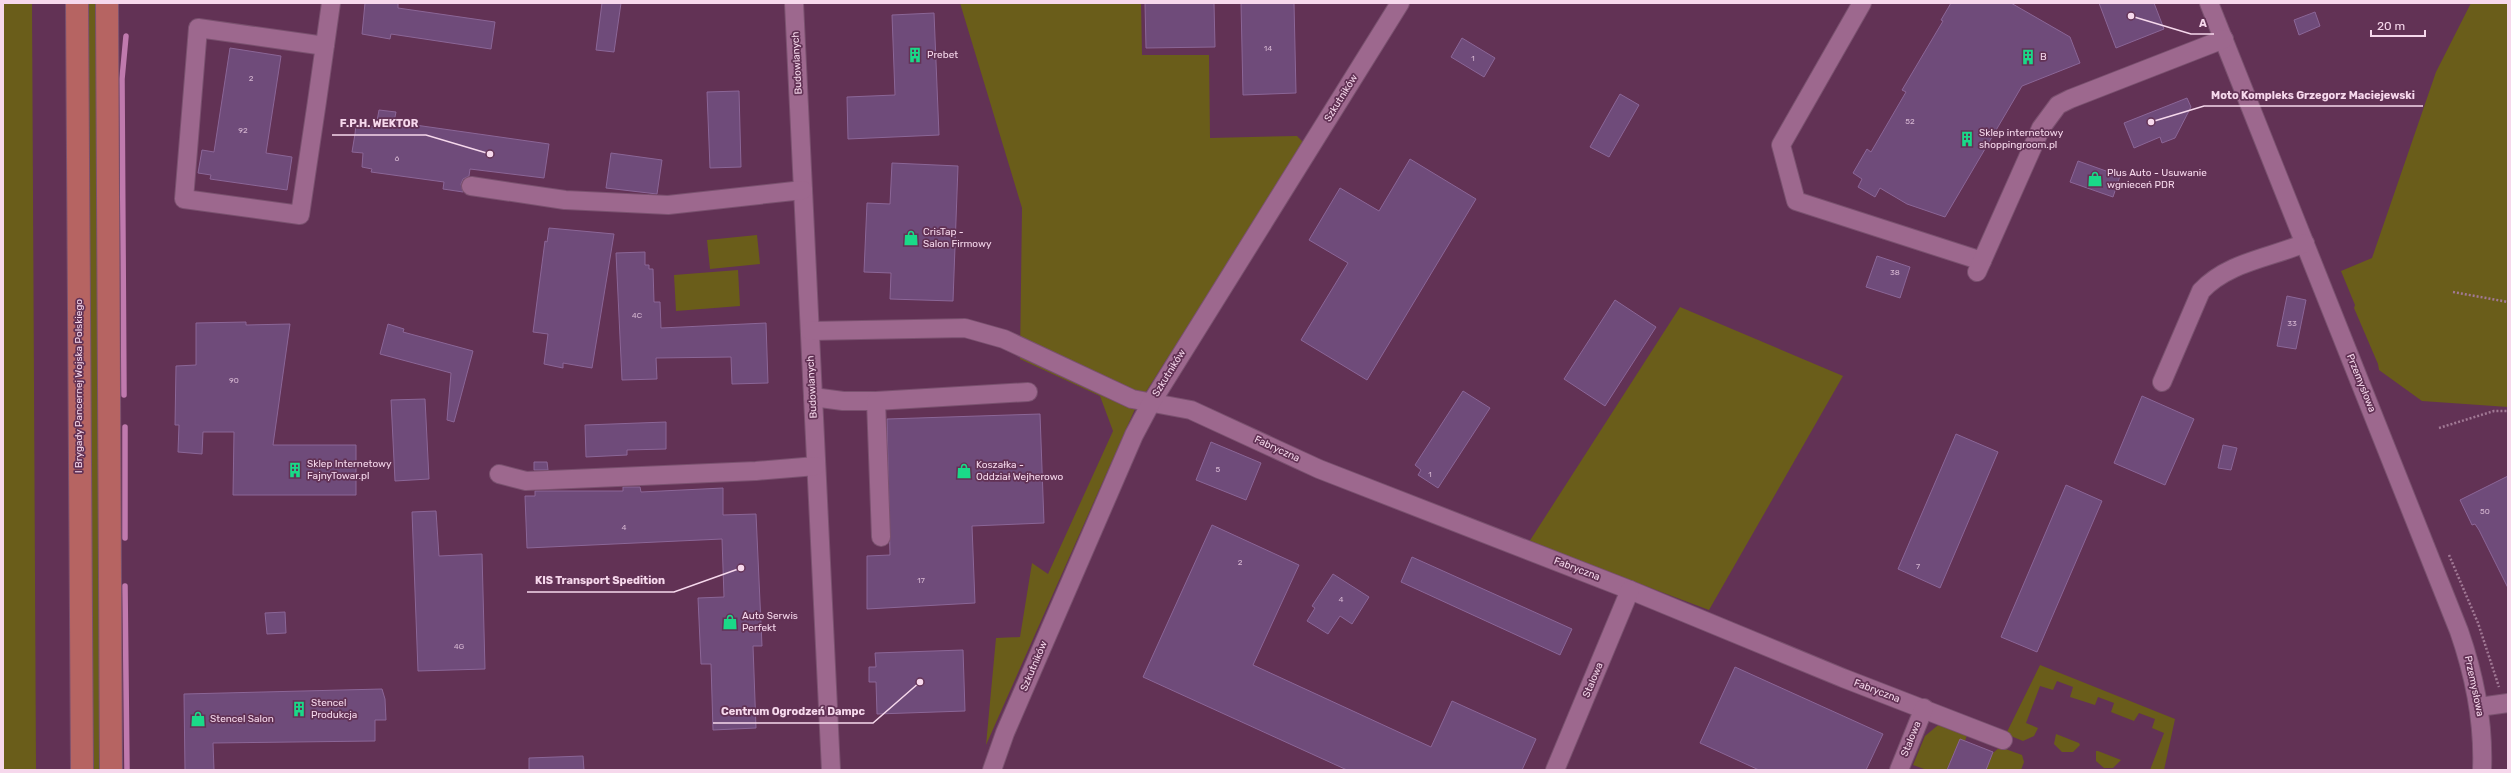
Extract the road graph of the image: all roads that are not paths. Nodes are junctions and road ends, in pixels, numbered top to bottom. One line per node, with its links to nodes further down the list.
1 (77, 3): 27 (main road, I Brygady Pancernej Wojska Polskiego)
2 (107, 3): 28 (main road)
3 (332, 3): 9 (street)
4 (794, 3): 11 (street, Budowlanych)
5 (1400, 3): 18 (street, Szkutników)
6 (1862, 3): 8 (street)
7 (2209, 3): 8 (street, Przemysłowa)
8 (2224, 39): 12 (street, Przemysłowa)
9 (325, 46): 9 (street)
10 (471, 186): 11 (street)
11 (803, 190): 13 (street, Budowlanych)
12 (2305, 243): 14 (street); 24 (street, Przemysłowa)
13 (810, 331): 16 (street, Budowlanych); 18 (street, Fabryczna)
14 (2162, 382)
15 (1028, 392): 17 (street)
16 (813, 397): 17 (street); 19 (street, Budowlanych)
17 (876, 401): 21 (street)
18 (1151, 403): 22 (street, Fabryczna); 30 (street, Szkutników)
19 (816, 466): 20 (street); 29 (street, Budowlanych)
20 (499, 474)
21 (881, 537)
22 (1630, 590): 25 (street, Fabryczna); 31 (street, Stalowa)
23 (2508, 703): 24 (street)
24 (2479, 707): 33 (street, Przemysłowa)
25 (1924, 708): 26 (street, Fabryczna); 32 (street, Stalowa)
26 (2003, 740)
27 (82, 770)
28 (111, 770)
29 (831, 770)
30 (992, 770)
31 (1555, 770)
32 (1899, 770)
33 (2482, 770)

